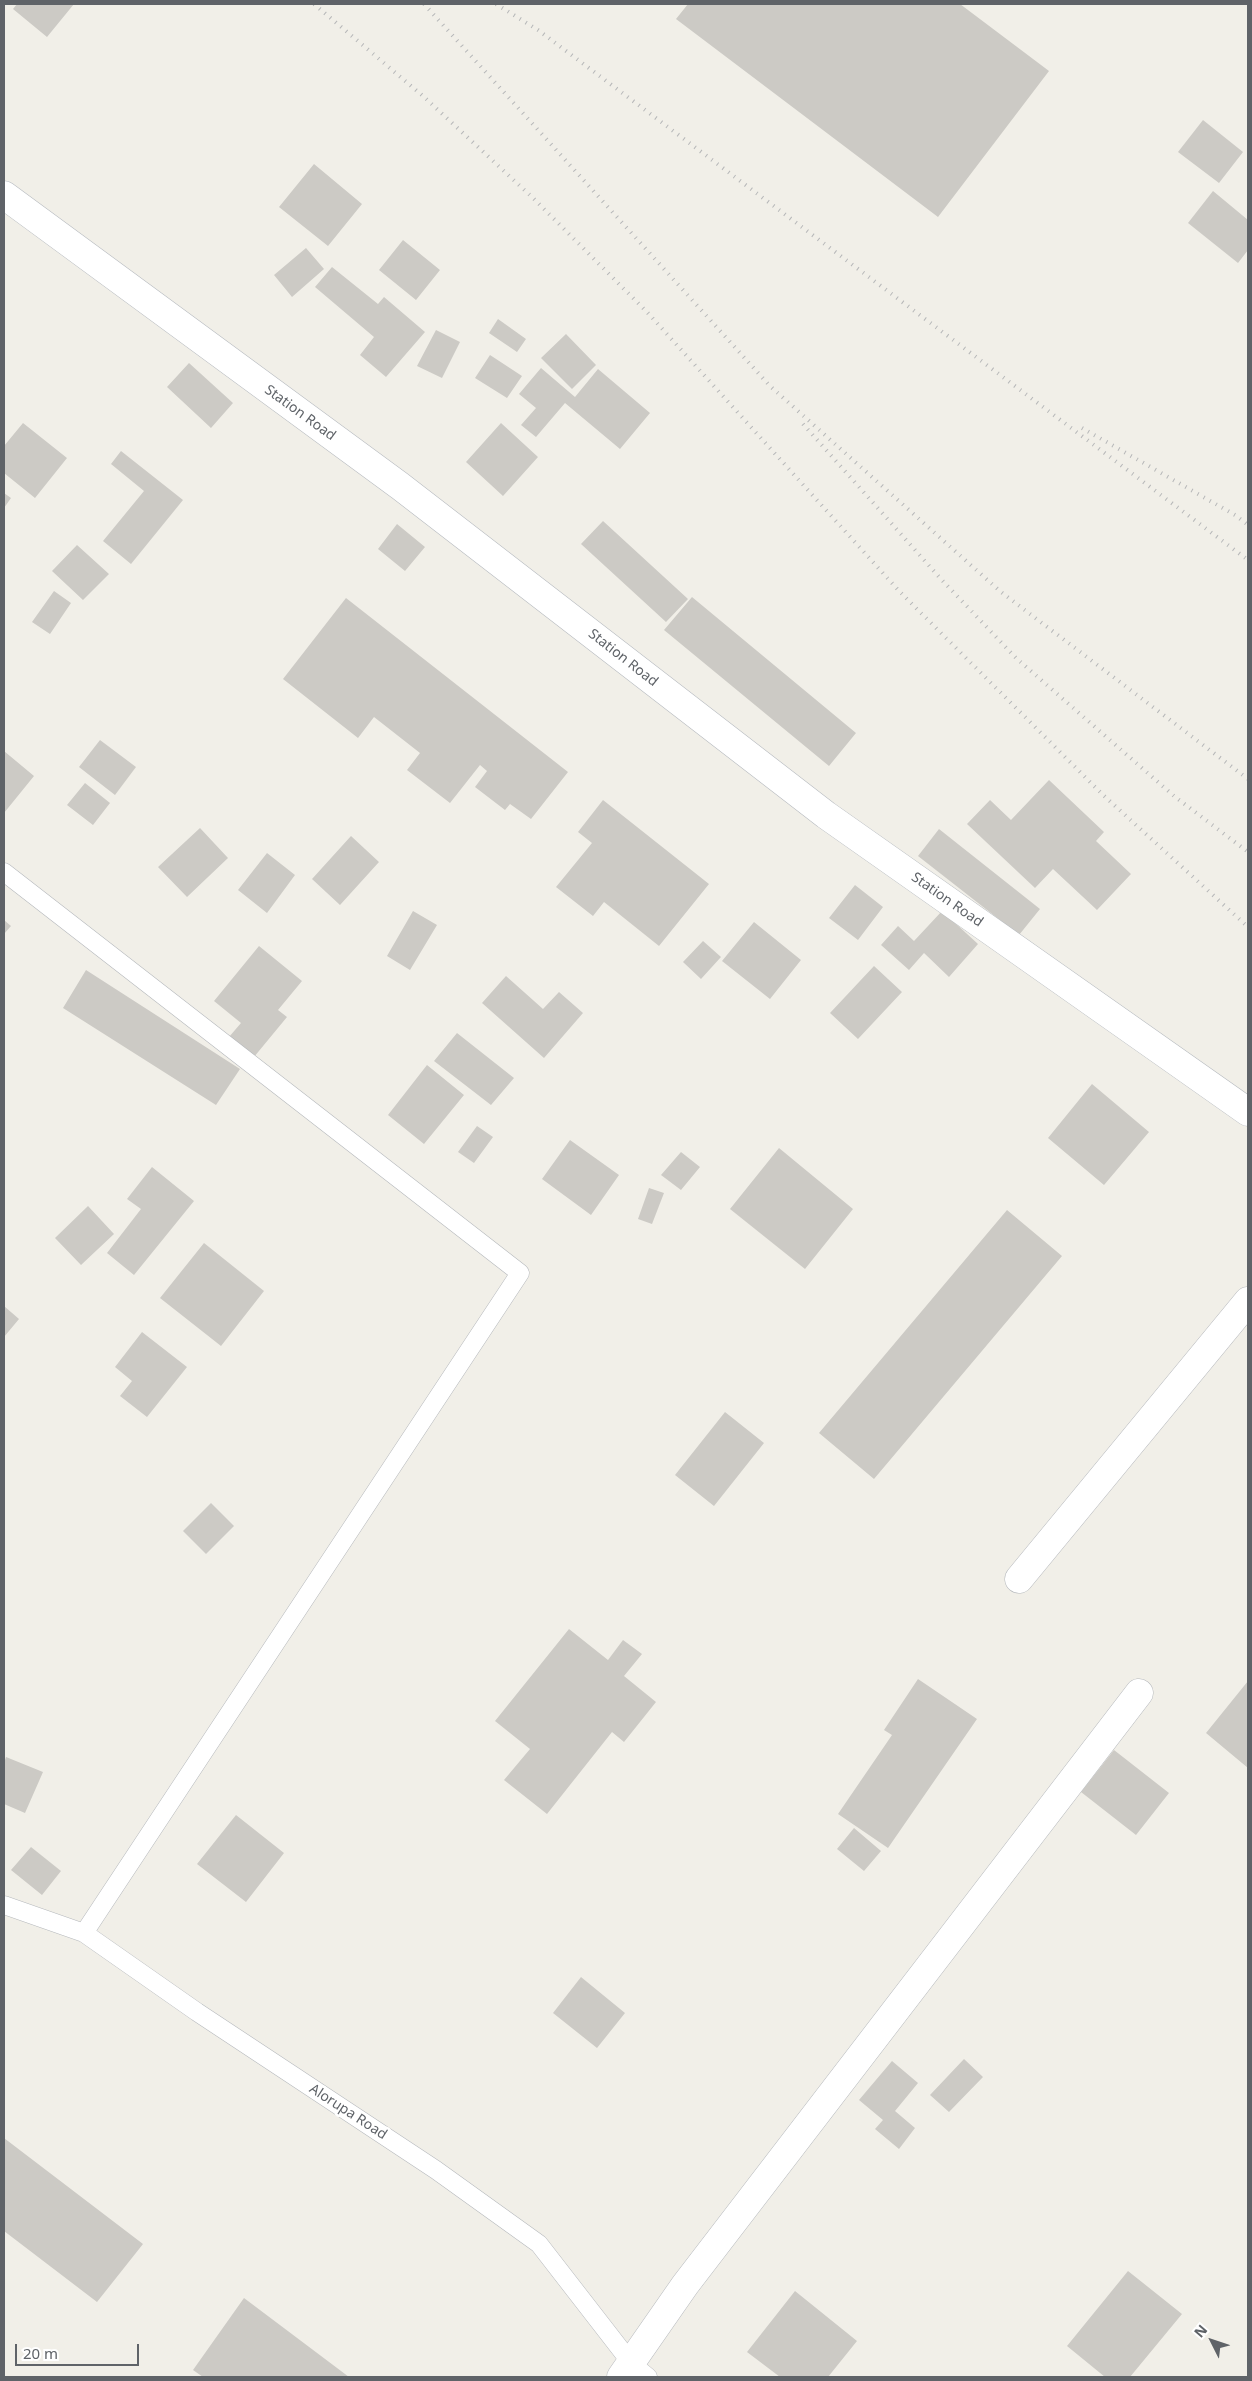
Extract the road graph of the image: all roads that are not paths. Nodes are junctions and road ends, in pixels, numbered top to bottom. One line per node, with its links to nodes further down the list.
1 (4, 195): 3 (street, Station Road)
2 (4, 872): 8 (lane)
3 (1248, 1112)
4 (1248, 1301): 5 (street)
5 (1019, 1579)
6 (1139, 1693): 9 (street)
7 (4, 1905): 8 (lane, Alorupa Road)
8 (84, 1933): 9 (lane, Alorupa Road)
9 (634, 2373)

